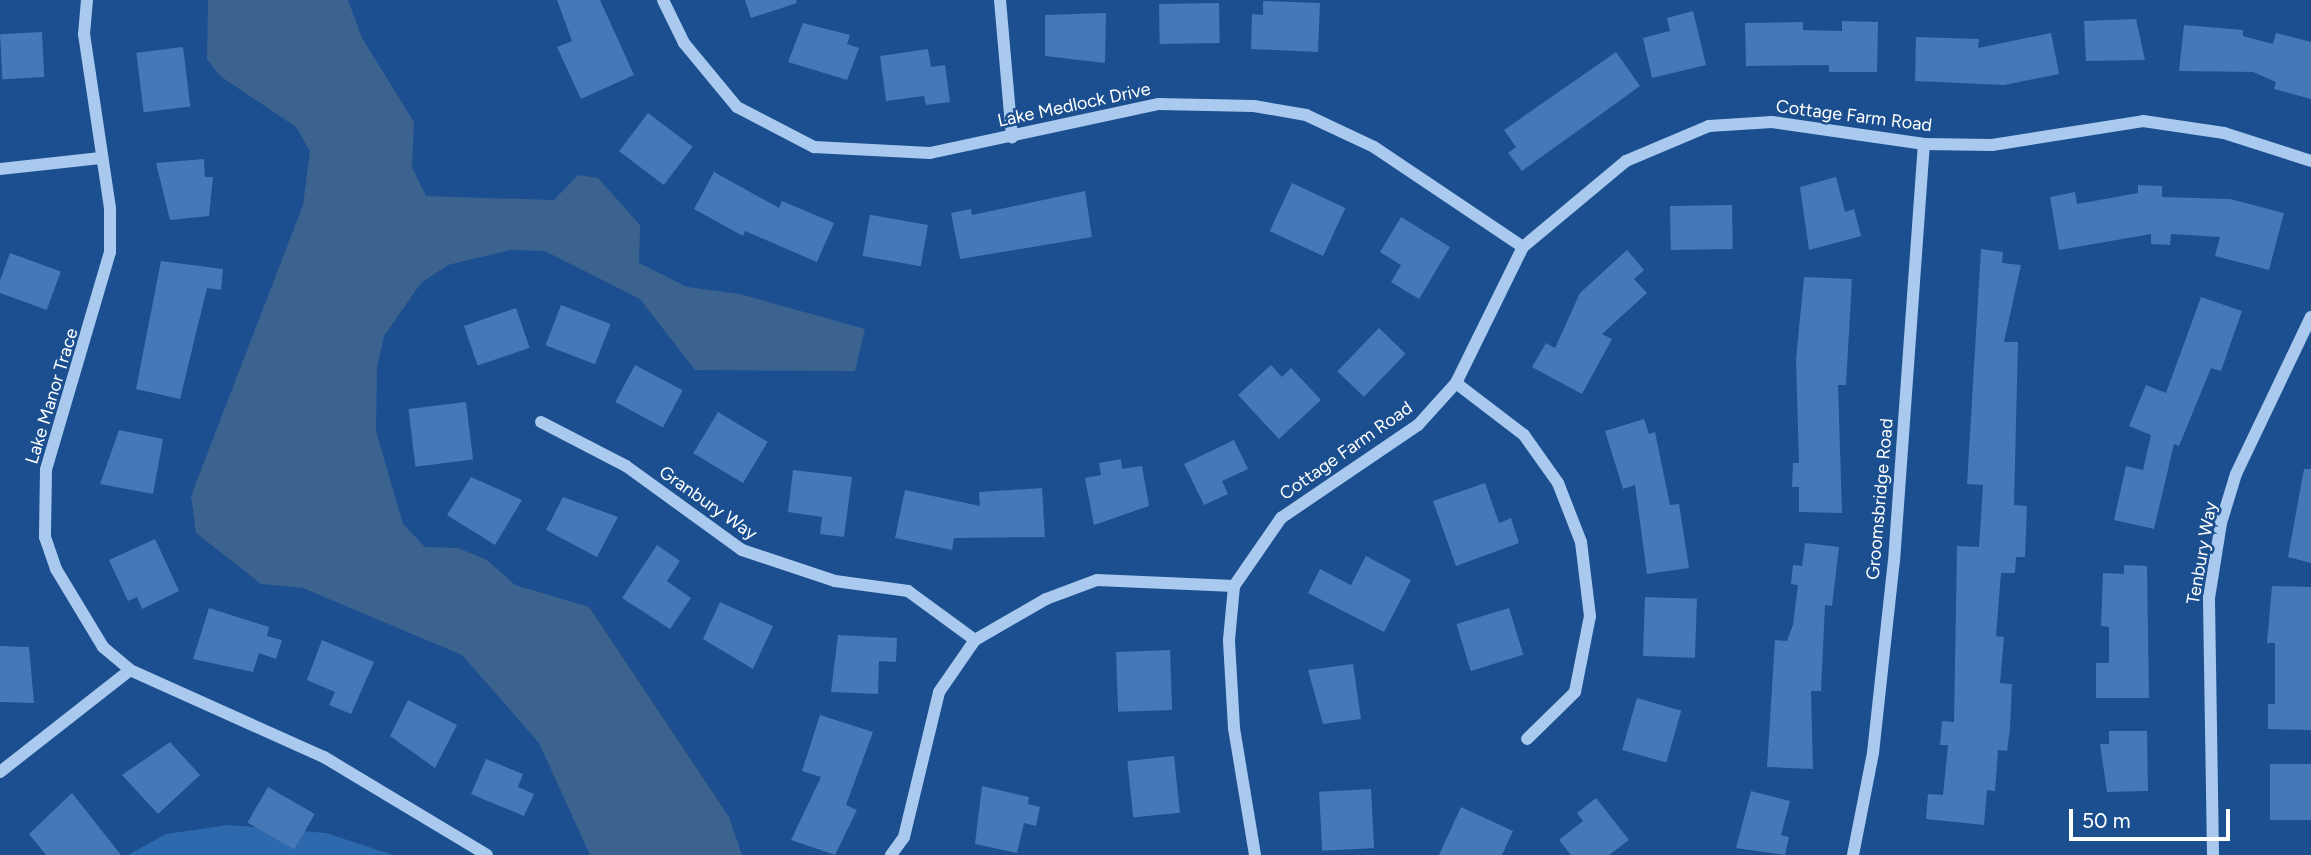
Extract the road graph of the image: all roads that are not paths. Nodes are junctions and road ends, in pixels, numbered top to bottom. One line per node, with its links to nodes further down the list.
1 (87, 0): 6 (street, Lake Manor Trace)
2 (663, 0): 4 (street, Lake Medlock Drive)
3 (1000, 0): 4 (street)
4 (1012, 137): 9 (street, Lake Medlock Drive)
5 (1924, 144): 7 (street, Cottage Farm Road); 9 (street, Cottage Farm Road); 21 (street, Groomsbridge Road)
6 (100, 158): 8 (street); 15 (street, Lake Manor Trace)
7 (2311, 162)
8 (0, 169)
9 (1523, 247): 11 (street, Cottage Farm Road)
10 (2311, 317): 22 (street, Tenbury Way)
11 (1456, 383): 13 (street, Cottage Farm Road); 16 (street)
12 (541, 422): 14 (street, Granbury Way)
13 (1234, 586): 14 (street); 20 (street, Cottage Farm Road)
14 (975, 640): 19 (street)
15 (130, 670): 17 (street); 18 (street, Lake Manor Trace)
16 (1527, 739)
17 (0, 772)
18 (487, 855)
19 (891, 855)
20 (1255, 855)
21 (1853, 855)
22 (2213, 855)

